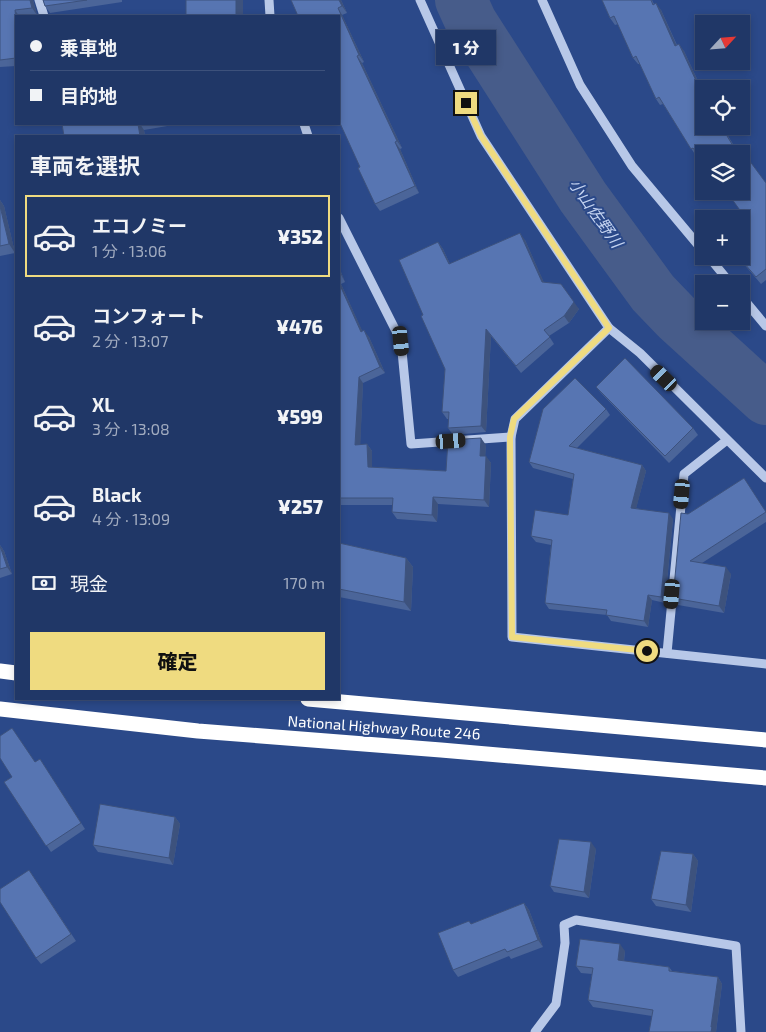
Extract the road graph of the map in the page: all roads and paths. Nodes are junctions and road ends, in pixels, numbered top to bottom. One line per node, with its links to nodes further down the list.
1 (39, 0): 5 (street)
2 (269, 0): 6 (street)
3 (420, 0): 13 (street)
4 (542, 0): 8 (street)
5 (44, 15)
6 (270, 15)
7 (340, 220): 14 (street)
8 (695, 241)
9 (715, 265): 10 (street)
10 (724, 275)
11 (750, 307): 12 (street)
12 (766, 326)
13 (609, 328): 14 (street); 15 (street)
14 (510, 437): 17 (street)
15 (727, 440): 16 (street); 17 (street)
16 (766, 478)
17 (667, 653): 18 (street)
18 (766, 664)
19 (0, 671): 20 (highway)
20 (15, 672)
21 (319, 700): 23 (highway, National Highway Route 246)
22 (0, 709): 24 (highway, National Highway Route 246)
23 (766, 740)
24 (766, 778)
25 (535, 1032): 26 (street)
26 (741, 1032)

